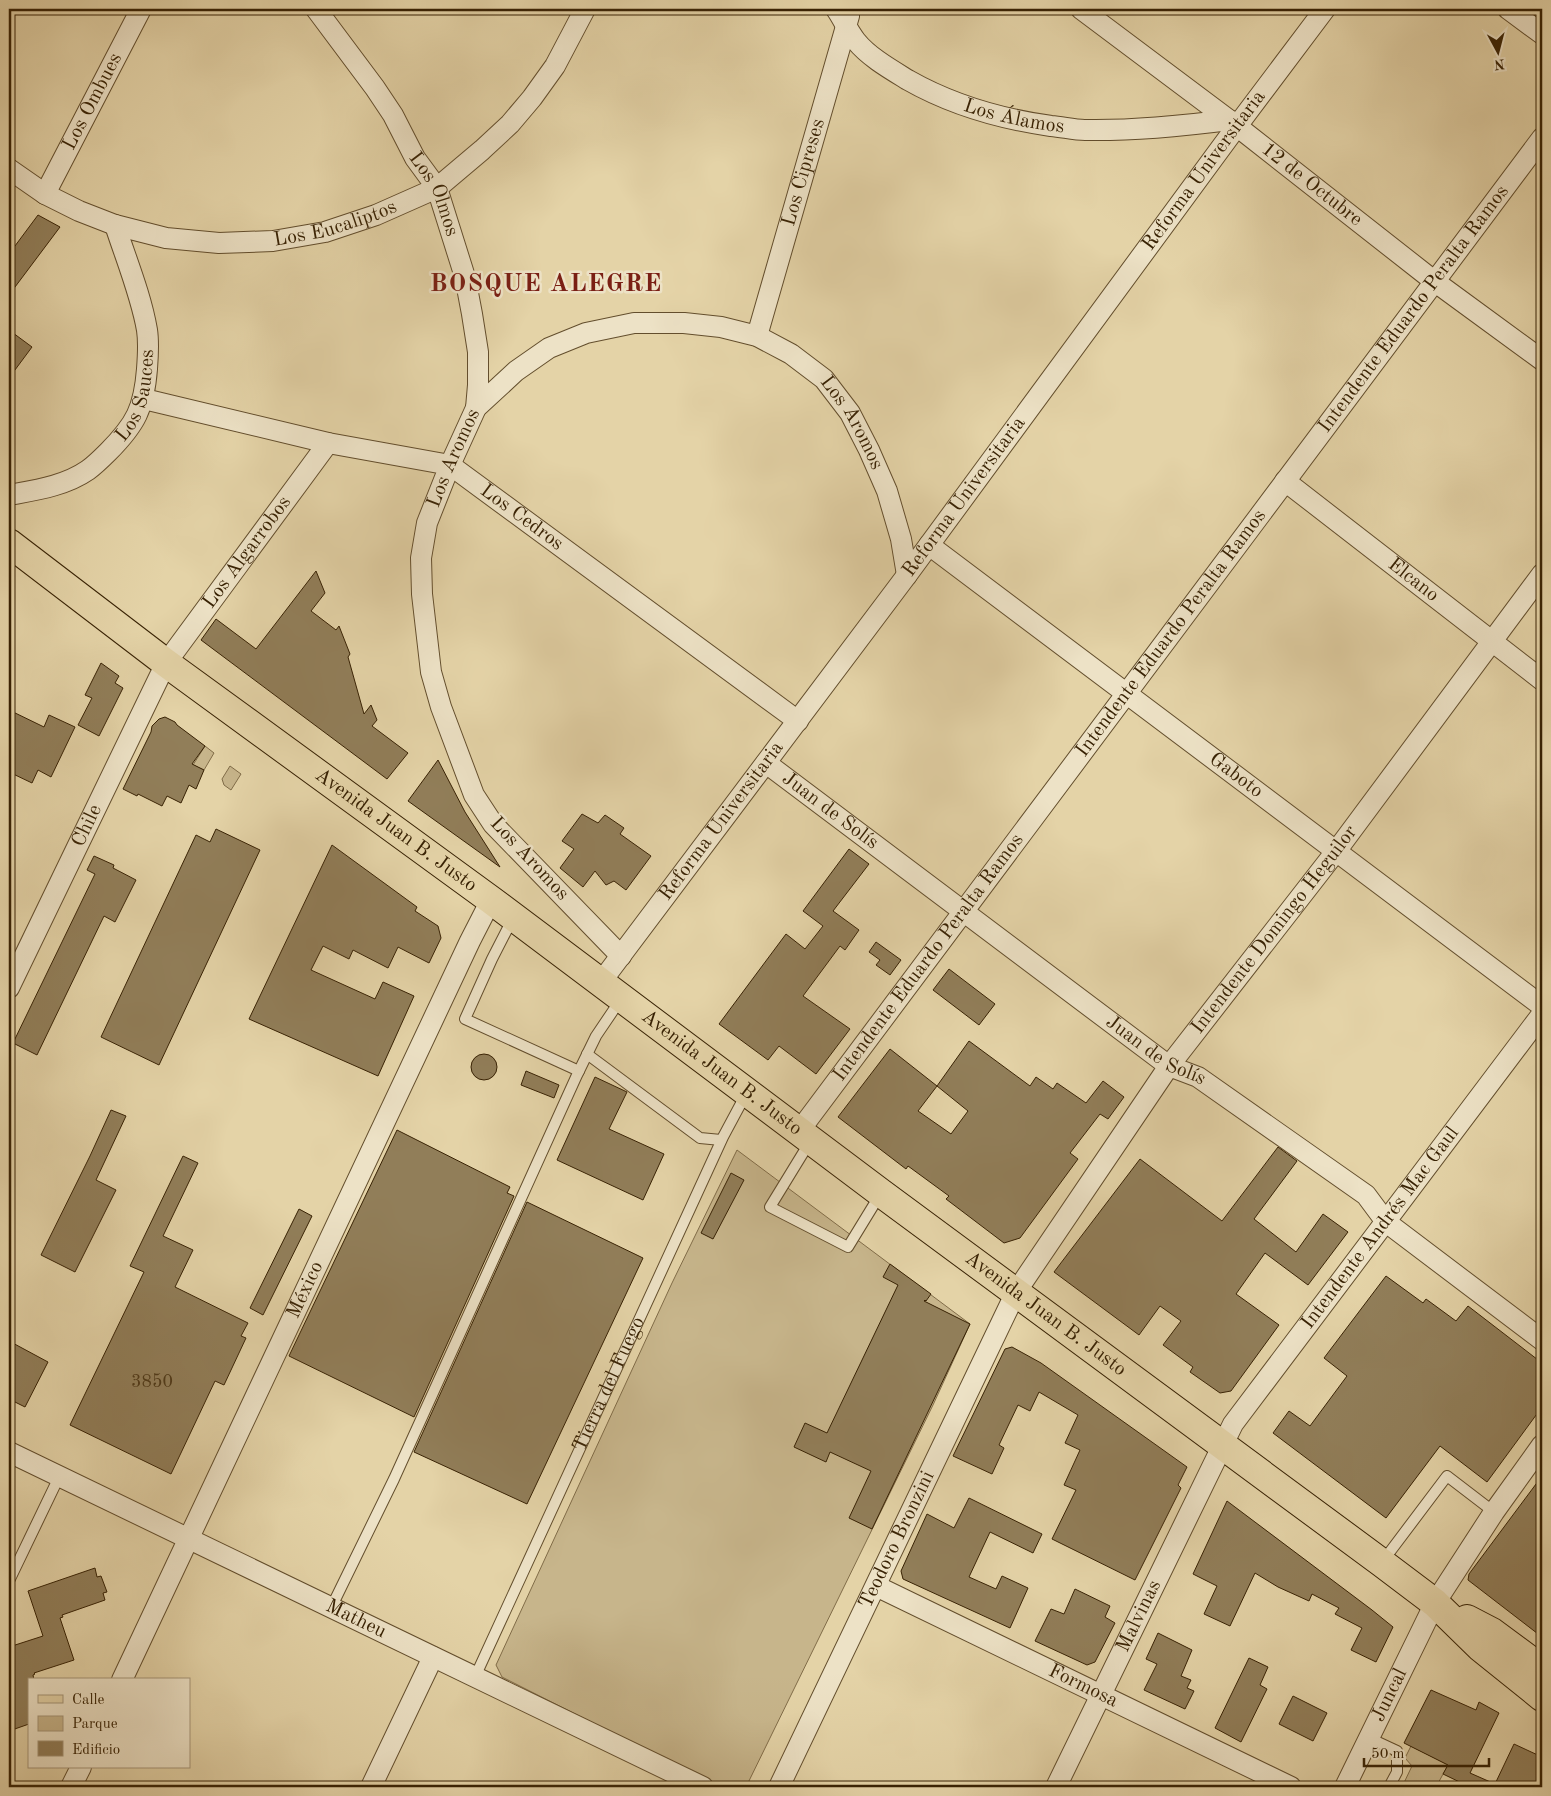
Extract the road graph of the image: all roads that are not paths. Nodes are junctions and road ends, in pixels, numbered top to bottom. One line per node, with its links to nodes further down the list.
1 (141, 9): 13 (street, Los Ombues)
2 (316, 9): 12 (street, Los Olmos)
3 (585, 9): 12 (street, Los Eucaliptos)
4 (1081, 9): 9 (street, 12 de Octubre)
5 (1325, 9): 9 (street, Reforma Universitaria)
6 (1508, 9): 8 (street)
7 (845, 14): 9 (street, Los Álamos); 16 (street, Los Cipreses)
8 (1542, 34)
9 (1233, 123): 15 (street, 12 de Octubre); 25 (street, Reforma Universitaria)
10 (1542, 138): 15 (street, Intendente Eduardo Peralta Ramos)
11 (9, 169): 13 (street, Los Eucaliptos)
12 (437, 188): 14 (street, Los Eucaliptos); 19 (street, Los Olmos)
13 (45, 194): 14 (street, Los Eucaliptos)
14 (115, 225): 18 (street, Los Sauces)
15 (1434, 281): 17 (street, 12 de Octubre); 22 (street, Intendente Eduardo Peralta Ramos)
16 (757, 336): 19 (street, Los Aromos); 27 (street, Los Aromos)
17 (1542, 360)
18 (144, 399): 20 (street, Los Cedros); 23 (street, Los Sauces)
19 (476, 408): 21 (street, Los Aromos)
20 (328, 443): 21 (street, Los Cedros); 29 (street, Los Algarrobos)
21 (450, 465): 32 (street, Los Cedros); 38 (street, Los Aromos)
22 (1285, 481): 28 (street, Elcano); 31 (street, Intendente Eduardo Peralta Ramos)
23 (9, 495)
24 (9, 543): 29 (main road, Avenida Juan B. Justo)
25 (929, 545): 27 (street, Reforma Universitaria); 31 (street, Gaboto)
26 (1542, 574): 28 (street, Intendente Domingo Heguilor)
27 (907, 575): 32 (street, Reforma Universitaria)
28 (1492, 642): 30 (street, Elcano); 34 (street, Intendente Domingo Heguilor)
29 (166, 663): 35 (main road, Avenida Juan B. Justo); 39 (street, Chile)
30 (1542, 680)
31 (1125, 694): 34 (street, Gaboto); 36 (street, Intendente Eduardo Peralta Ramos)
32 (798, 721): 33 (street, Reforma Universitaria)
33 (766, 763): 36 (street, Juan de Solís); 38 (street, Reforma Universitaria)
34 (1337, 850): 41 (street, Gaboto); 44 (street, Intendente Domingo Heguilor)
35 (491, 900): 37 (main road, Avenida Juan B. Justo); 58 (street, México)
36 (964, 911): 44 (street, Juan de Solís); 47 (street, Intendente Eduardo Peralta Ramos)
37 (514, 917): 40 (main road, Avenida Juan B. Justo); 45 (lane)
38 (621, 956): 40 (street, Reforma Universitaria)
39 (9, 988)
40 (611, 990): 43 (lane); 46 (main road, Avenida Juan B. Justo)
41 (1542, 1006)
42 (1542, 1014): 50 (street, Intendente Andrés Mac Gaul)
43 (587, 1054): 45 (lane); 48 (lane)
44 (1169, 1066): 50 (street, Juan de Solís); 51 (street, Intendente Domingo Heguilor)
45 (579, 1071): 63 (lane)
46 (746, 1093): 47 (main road, Avenida Juan B. Justo); 48 (lane, Tierra del Fuego)
47 (806, 1135): 49 (main road, Avenida Juan B. Justo); 49 (lane)
48 (721, 1140): 66 (lane, Tierra del Fuego)
49 (882, 1193): 51 (main road, Avenida Juan B. Justo)
50 (1386, 1222): 52 (street, Juan de Solís); 53 (street, Intendente Andrés Mac Gaul)
51 (1016, 1292): 53 (main road, Avenida Juan B. Justo); 61 (street, Teodoro Bronzini)
52 (1542, 1340)
53 (1222, 1444): 59 (main road, Avenida Juan B. Justo); 68 (street, Malvinas)
54 (1542, 1445): 57 (street, Juncal)
55 (9, 1452): 56 (street, Matheu)
56 (59, 1477): 58 (street, Matheu); 60 (lane)
57 (1494, 1512): 59 (lane); 62 (street, Juncal)
58 (188, 1539): 63 (street, Matheu); 67 (street, México)
59 (1382, 1563): 62 (main road, Avenida Juan B. Justo)
60 (9, 1581)
61 (876, 1586): 68 (street, Formosa); 75 (street, Teodoro Bronzini)
62 (1435, 1603): 65 (main road, Avenida Juan B. Justo); 69 (main road, Avenida Juan B. Justo); 70 (street, Juncal)
63 (331, 1608): 64 (street, Matheu)
64 (433, 1657): 66 (street, Matheu); 73 (street)
65 (1542, 1669)
66 (475, 1677): 74 (street, Matheu)
67 (123, 1678)
68 (1101, 1695): 76 (street, Malvinas); 77 (street, Formosa)
69 (1542, 1697)
70 (1368, 1738): 78 (street, Juncal); 79 (lane)
71 (80, 1768): 72 (street)
72 (71, 1787)
73 (371, 1787)
74 (703, 1787)
75 (779, 1787)
76 (1056, 1787)
77 (1291, 1787)
78 (1345, 1787)
79 (1389, 1787)

